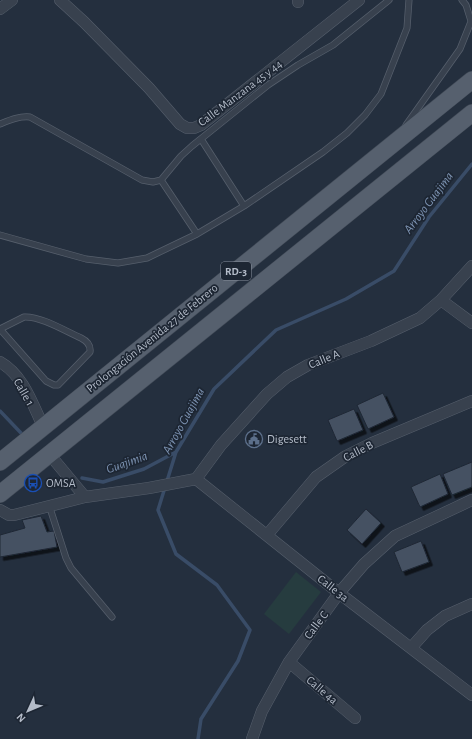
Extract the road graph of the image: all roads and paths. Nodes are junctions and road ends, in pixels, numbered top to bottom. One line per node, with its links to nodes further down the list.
1 (12, 0): 7 (street)
2 (60, 0): 3 (street, Calle Manzana 45 y 44)
3 (359, 0)
4 (389, 0): 12 (lane)
5 (409, 0): 15 (lane)
6 (462, 0): 8 (lane)
7 (0, 9)
8 (472, 20): 13 (lane)
9 (472, 80): 13 (main road, Prolongación Avenida 27 de Febrero / RD-3)
10 (472, 113): 25 (main road, RD-3)
11 (0, 124): 14 (lane)
12 (201, 139): 14 (lane); 15 (lane)
13 (386, 150): 24 (main road, Prolongación Avenida 27 de Febrero / RD-3)
14 (161, 180): 16 (lane)
15 (244, 206): 16 (lane)
16 (197, 234): 17 (lane)
17 (0, 235)
18 (472, 266): 19 (street, Calle A)
19 (441, 300): 20 (street); 27 (street, Calle A)
20 (472, 323)
21 (0, 329): 21 (lane)
22 (0, 362): 24 (street, Calle 1)
23 (472, 401): 33 (street, Calle B)
24 (42, 426): 26 (main road, Prolongación Avenida 27 de Febrero / RD-3)
25 (50, 454): 28 (main road, RD-3); 29 (street)
26 (0, 462)
27 (196, 479): 29 (street); 33 (street, Calle 3a)
28 (0, 494)
29 (85, 497): 31 (street)
30 (472, 500): 34 (street, Calle C)
31 (49, 505): 32 (street); 36 (lane)
32 (0, 510)
33 (266, 535): 34 (street, Calle 3a)
34 (339, 593): 37 (street, Calle 3a); 38 (street, Calle C)
35 (472, 604): 37 (street)
36 (112, 617)
37 (411, 648): 39 (street, Calle 3a)
38 (288, 662): 40 (street, Calle 4a); 41 (street, Calle C)
39 (472, 695)
40 (355, 718)
41 (252, 739)

